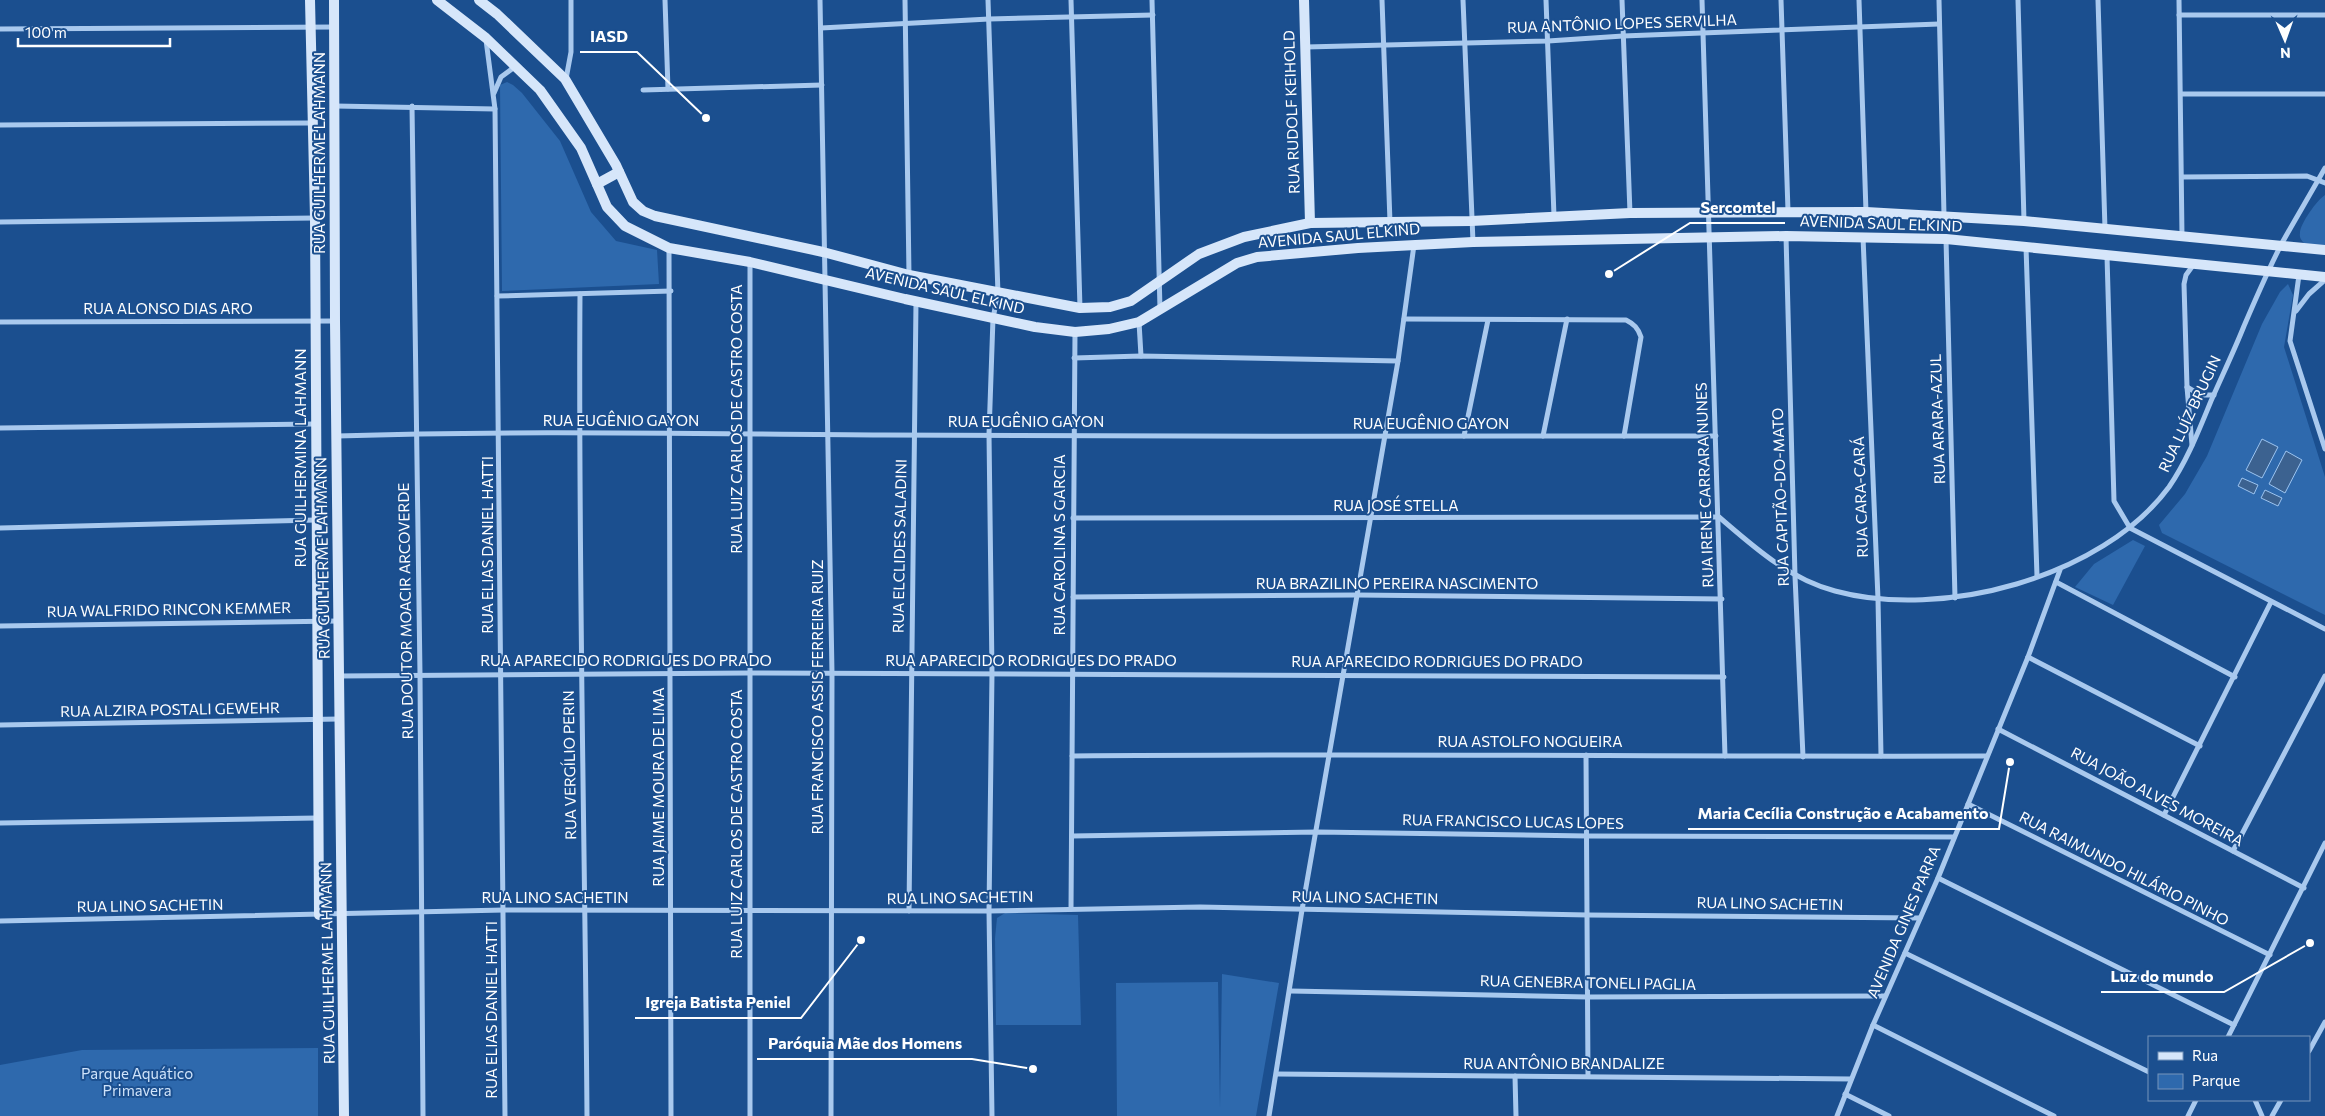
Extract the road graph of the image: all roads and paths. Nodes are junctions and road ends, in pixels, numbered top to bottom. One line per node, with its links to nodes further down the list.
1 (310, 0): 33 (main road, RUA GUILHERMINA LAHMANN)
2 (334, 0): 32 (main road, RUA GUILHERME LAHMANN)
3 (436, 0): 39 (main road, AVENIDA SAUL ELKIND)
4 (479, 0): 45 (main road, AVENIDA SAUL ELKIND)
5 (571, 0): 45 (street)
6 (665, 0): 47 (street)
7 (820, 0): 34 (street, RUA FRANCISCO ASSIS FERREIRA RUIZ)
8 (905, 0): 29 (street)
9 (988, 0): 28 (street)
10 (1071, 0): 27 (street)
11 (1152, 0): 24 (street)
12 (1304, 0): 43 (main road, RUA RUDOLF KEIHOLD)
13 (1382, 0): 42 (street)
14 (1463, 0): 41 (street)
15 (1546, 0): 40 (street)
16 (1622, 0): 38 (street)
17 (1702, 0): 37 (street, RUA IRENE CARRARA NUNES)
18 (1781, 0): 36 (street)
19 (1860, 0): 31 (street)
20 (1939, 0): 30 (street)
21 (2018, 0): 71 (street)
22 (2098, 0): 75 (street)
23 (2179, 0): 25 (street)
24 (1153, 15): 27 (street); 96 (street)
25 (2179, 15): 26 (street); 50 (street)
26 (2325, 15)
27 (1071, 17): 28 (street); 102 (street)
28 (989, 19): 29 (street); 99 (street)
29 (906, 22): 34 (street); 93 (street)
30 (1940, 24): 31 (street, RUA ANTÔNIO LOPES SERVILHA); 67 (street)
31 (1860, 26): 36 (street, RUA ANTÔNIO LOPES SERVILHA); 65 (street)
32 (335, 27): 33 (street); 52 (main road, RUA GUILHERME LAHMANN)
33 (310, 28): 35 (street); 55 (main road, RUA GUILHERMINA LAHMANN)
34 (821, 28): 46 (street, RUA FRANCISCO ASSIS FERREIRA RUIZ)
35 (0, 29)
36 (1782, 30): 37 (street, RUA ANTÔNIO LOPES SERVILHA); 63 (street)
37 (1703, 33): 38 (street, RUA ANTÔNIO LOPES SERVILHA); 64 (street, RUA IRENE CARRARA NUNES)
38 (1623, 36): 40 (street, RUA ANTÔNIO LOPES SERVILHA); 66 (street)
39 (486, 38): 44 (main road, AVENIDA SAUL ELKIND); 49 (street, RUA ELIAS DANIEL HATTI)
40 (1548, 40): 41 (street, RUA ANTÔNIO LOPES SERVILHA); 68 (street)
41 (1464, 42): 42 (street, RUA ANTÔNIO LOPES SERVILHA); 70 (street)
42 (1384, 44): 43 (street, RUA ANTÔNIO LOPES SERVILHA); 73 (street)
43 (1306, 47): 74 (main road, RUA RUDOLF KEIHOLD)
44 (516, 66): 49 (street); 62 (main road, AVENIDA SAUL ELKIND)
45 (565, 79): 58 (main road, AVENIDA SAUL ELKIND)
46 (822, 85): 47 (street); 87 (street, RUA FRANCISCO ASSIS FERREIRA RUIZ)
47 (668, 89): 48 (street)
48 (643, 90)
49 (493, 93): 54 (street, RUA ELIAS DANIEL HATTI)
50 (2182, 94): 51 (street); 59 (street)
51 (2325, 94)
52 (335, 106): 53 (street); 110 (main road, RUA GUILHERME LAHMANN)
53 (412, 106): 54 (street); 123 (street, RUA DOUTOR MOACIR ARCOVERDE)
54 (495, 109): 100 (street, RUA ELIAS DANIEL HATTI)
55 (312, 123): 56 (street); 69 (main road, RUA GUILHERMINA LAHMANN)
56 (0, 125)
57 (2325, 168): 60 (street, RUA LUÍZ BRUGIN)
58 (619, 172): 62 (main road); 87 (main road, AVENIDA SAUL ELKIND)
59 (2182, 177): 60 (street); 77 (street)
60 (2318, 181): 61 (street); 82 (street, RUA LUÍZ BRUGIN)
61 (2325, 183)
62 (597, 184): 85 (main road, AVENIDA SAUL ELKIND)
63 (1788, 211): 64 (main road, AVENIDA SAUL ELKIND); 65 (main road, AVENIDA SAUL ELKIND)
64 (1709, 212): 66 (main road, AVENIDA SAUL ELKIND); 78 (street, RUA IRENE CARRARA NUNES)
65 (1866, 212): 67 (main road, AVENIDA SAUL ELKIND)
66 (1630, 213): 68 (main road, AVENIDA SAUL ELKIND)
67 (1944, 215): 71 (main road, AVENIDA SAUL ELKIND)
68 (1554, 216): 70 (main road, AVENIDA SAUL ELKIND)
69 (315, 218): 72 (street); 109 (main road, RUA GUILHERMINA LAHMANN)
70 (1471, 220): 73 (main road, AVENIDA SAUL ELKIND); 81 (street)
71 (2024, 221): 75 (main road, AVENIDA SAUL ELKIND)
72 (0, 222)
73 (1390, 222): 74 (main road, AVENIDA SAUL ELKIND)
74 (1310, 224): 96 (main road, AVENIDA SAUL ELKIND)
75 (2105, 229): 77 (main road, AVENIDA SAUL ELKIND)
76 (1786, 236): 78 (main road, AVENIDA SAUL ELKIND); 79 (main road, AVENIDA SAUL ELKIND); 145 (street, RUA CAPITÃO-DO-MATO)
77 (2182, 236): 82 (main road, AVENIDA SAUL ELKIND)
78 (1710, 237): 81 (main road, AVENIDA SAUL ELKIND); 134 (street, RUA IRENE CARRARA NUNES)
79 (1863, 237): 80 (main road, AVENIDA SAUL ELKIND); 152 (street, RUA CARA-CARÁ)
80 (1946, 239): 84 (main road, AVENIDA SAUL ELKIND); 150 (street, RUA ARARA-AZUL)
81 (1473, 242): 83 (main road, AVENIDA SAUL ELKIND)
82 (2281, 244): 86 (main road, AVENIDA SAUL ELKIND); 91 (street, RUA LUÍZ BRUGIN)
83 (1414, 245): 103 (main road, AVENIDA SAUL ELKIND); 106 (street)
84 (2026, 247): 88 (main road, AVENIDA SAUL ELKIND); 146 (street)
85 (670, 248): 89 (main road, AVENIDA SAUL ELKIND); 97 (street, RUA JAIME MOURA DE LIMA)
86 (2325, 250)
87 (823, 252): 93 (main road, AVENIDA SAUL ELKIND); 94 (street, RUA FRANCISCO ASSIS FERREIRA RUIZ)
88 (2107, 256): 90 (main road, AVENIDA SAUL ELKIND); 143 (street)
89 (750, 262): 94 (main road, AVENIDA SAUL ELKIND); 125 (street, RUA LUIZ CARLOS DE CASTRO COSTA)
90 (2194, 264): 91 (main road, AVENIDA SAUL ELKIND); 117 (street)
91 (2268, 271): 92 (main road, AVENIDA SAUL ELKIND); 118 (street, RUA LUÍZ BRUGIN)
92 (2299, 275): 95 (main road, AVENIDA SAUL ELKIND); 104 (street)
93 (909, 276): 99 (main road, AVENIDA SAUL ELKIND)
94 (825, 278): 101 (main road, AVENIDA SAUL ELKIND); 126 (street, RUA FRANCISCO ASSIS FERREIRA RUIZ)
95 (2325, 279): 104 (street)
96 (1159, 283): 102 (main road, AVENIDA SAUL ELKIND); 103 (street)
97 (671, 291): 98 (street); 122 (street, RUA JAIME MOURA DE LIMA)
98 (580, 294): 100 (street); 124 (street, RUA VERGÍLIO PERIN)
99 (998, 294): 102 (main road, AVENIDA SAUL ELKIND); 105 (street)
100 (496, 296): 121 (street, RUA ELIAS DANIEL HATTI)
101 (916, 302): 105 (main road, AVENIDA SAUL ELKIND); 129 (street, RUA ELCLIDES SALADINI)
102 (1080, 308)
103 (1160, 309): 112 (main road, AVENIDA SAUL ELKIND)
104 (2295, 312): 137 (street)
105 (993, 318): 113 (main road, AVENIDA SAUL ELKIND); 127 (street)
106 (1404, 319): 108 (street); 116 (street)
107 (1567, 319): 108 (street); 132 (street); 133 (street)
108 (1488, 320): 131 (street)
109 (316, 321): 110 (street, RUA ALONSO DIAS ARO); 111 (street, RUA ALONSO DIAS ARO); 119 (main road, RUA GUILHERMINA LAHMANN)
110 (335, 321): 130 (main road, RUA GUILHERME LAHMANN)
111 (0, 322)
112 (1139, 322): 113 (main road, AVENIDA SAUL ELKIND); 114 (street)
113 (1075, 332): 115 (street, RUA CAROLINA S GARCIA)
114 (1141, 356): 115 (street); 116 (street)
115 (1074, 358): 128 (street, RUA CAROLINA S GARCIA)
116 (1398, 361): 135 (street)
117 (2187, 387): 118 (street); 136 (street)
118 (2214, 395): 136 (street, RUA LUÍZ BRUGIN)
119 (315, 424): 120 (street); 141 (main road, RUA GUILHERMINA LAHMANN)
120 (0, 428)
121 (500, 433): 123 (street, RUA EUGÊNIO GAYON); 124 (street, RUA EUGÊNIO GAYON); 165 (street, RUA ELIAS DANIEL HATTI)
122 (671, 433): 124 (street, RUA EUGÊNIO GAYON); 125 (street, RUA EUGÊNIO GAYON); 159 (street, RUA JAIME MOURA DE LIMA)
123 (415, 434): 130 (street, RUA EUGÊNIO GAYON); 164 (street, RUA DOUTOR MOACIR ARCOVERDE)
124 (579, 434): 166 (street, RUA VERGÍLIO PERIN)
125 (750, 434): 126 (street, RUA EUGÊNIO GAYON); 160 (street, RUA LUIZ CARLOS DE CASTRO COSTA)
126 (829, 434): 129 (street, RUA EUGÊNIO GAYON); 161 (street, RUA FRANCISCO ASSIS FERREIRA RUIZ)
127 (990, 434): 128 (street, RUA EUGÊNIO GAYON); 129 (street, RUA EUGÊNIO GAYON); 162 (street)
128 (1073, 434): 135 (street, RUA EUGÊNIO GAYON); 139 (street, RUA CAROLINA S GARCIA)
129 (914, 435): 167 (street, RUA ELCLIDES SALADINI)
130 (336, 436): 155 (main road, RUA GUILHERME LAHMANN)
131 (1464, 436): 132 (street, RUA EUGÊNIO GAYON); 135 (street, RUA EUGÊNIO GAYON)
132 (1543, 436): 133 (street, RUA EUGÊNIO GAYON)
133 (1624, 436): 134 (street, RUA EUGÊNIO GAYON)
134 (1716, 436): 138 (street, RUA IRENE CARRARA NUNES)
135 (1383, 437): 140 (street)
136 (2192, 446): 143 (street, RUA LUÍZ BRUGIN)
137 (2325, 449)
138 (1719, 517): 140 (street, RUA JOSÉ STELLA); 145 (street, RUA LUÍZ BRUGIN); 151 (street, RUA IRENE CARRARA NUNES)
139 (1073, 518): 140 (street, RUA JOSÉ STELLA); 149 (street, RUA CAROLINA S GARCIA)
140 (1370, 518): 148 (street)
141 (316, 520): 142 (street); 154 (main road, RUA GUILHERMINA LAHMANN)
142 (0, 528)
143 (2130, 528): 144 (street, RUA LUÍZ BRUGIN); 153 (street)
144 (2060, 570): 146 (street, RUA LUÍZ BRUGIN); 147 (street, AVENIDA GINES PARRA)
145 (1795, 576): 152 (street, RUA LUÍZ BRUGIN); 184 (street, RUA CAPITÃO-DO-MATO)
146 (2037, 576): 150 (street, RUA LUÍZ BRUGIN)
147 (2056, 582): 158 (street, AVENIDA GINES PARRA); 172 (street)
148 (1357, 596): 149 (street, RUA BRAZILINO PEREIRA NASCIMENTO); 151 (street, RUA BRAZILINO PEREIRA NASCIMENTO); 168 (street)
149 (1073, 597): 163 (street, RUA CAROLINA S GARCIA)
150 (1956, 598): 152 (street, RUA LUÍZ BRUGIN)
151 (1722, 599): 171 (street, RUA IRENE CARRARA NUNES)
152 (1878, 599): 182 (street, RUA CARA-CARÁ)
153 (2272, 602): 157 (street); 172 (street)
154 (316, 620): 155 (street, RUA WALFRIDO RINCON KEMMER); 156 (street, RUA WALFRIDO RINCON KEMMER); 174 (main road, RUA GUILHERMINA LAHMANN)
155 (338, 621): 169 (main road, RUA GUILHERME LAHMANN)
156 (0, 626)
157 (2325, 629)
158 (2028, 657): 176 (street, AVENIDA GINES PARRA); 177 (street)
159 (671, 673): 160 (street, RUA APARECIDO RODRIGUES DO PRADO); 166 (street, RUA APARECIDO RODRIGUES DO PRADO); 200 (street, RUA JAIME MOURA DE LIMA)
160 (748, 673): 161 (street, RUA APARECIDO RODRIGUES DO PRADO); 201 (street, RUA LUIZ CARLOS DE CASTRO COSTA)
161 (832, 673): 167 (street, RUA APARECIDO RODRIGUES DO PRADO); 202 (street, RUA FRANCISCO ASSIS FERREIRA RUIZ)
162 (992, 673): 163 (street, RUA APARECIDO RODRIGUES DO PRADO); 167 (street, RUA APARECIDO RODRIGUES DO PRADO); 205 (street)
163 (1072, 673): 168 (street, RUA APARECIDO RODRIGUES DO PRADO); 180 (street, RUA CAROLINA S GARCIA)
164 (420, 674): 165 (street, RUA APARECIDO RODRIGUES DO PRADO); 169 (street, RUA APARECIDO RODRIGUES DO PRADO); 206 (street, RUA DOUTOR MOACIR ARCOVERDE)
165 (501, 674): 166 (street, RUA APARECIDO RODRIGUES DO PRADO); 198 (street, RUA ELIAS DANIEL HATTI)
166 (580, 674): 199 (street, RUA VERGÍLIO PERIN)
167 (911, 674): 204 (street, RUA ELCLIDES SALADINI)
168 (1344, 674): 171 (street, RUA APARECIDO RODRIGUES DO PRADO); 178 (street)
169 (339, 676): 173 (main road, RUA GUILHERME LAHMANN)
170 (2325, 676): 194 (street)
171 (1724, 677): 181 (street, RUA IRENE CARRARA NUNES)
172 (2235, 677): 177 (street)
173 (340, 719): 174 (street, RUA ALZIRA POSTALI GEWEHR); 208 (main road, RUA GUILHERME LAHMANN)
174 (316, 720): 175 (street, RUA ALZIRA POSTALI GEWEHR); 187 (main road, RUA GUILHERMINA LAHMANN)
175 (0, 725)
176 (1998, 729): 183 (street, AVENIDA GINES PARRA); 186 (street, RUA JOÃO ALVES MOREIRA)
177 (2200, 746): 186 (street)
178 (1331, 754): 179 (street, RUA ASTOLFO NOGUEIRA); 180 (street, RUA ASTOLFO NOGUEIRA); 189 (street)
179 (1586, 755): 181 (street, RUA ASTOLFO NOGUEIRA); 191 (street)
180 (1072, 756): 190 (street, RUA CAROLINA S GARCIA)
181 (1725, 756): 184 (street, RUA ASTOLFO NOGUEIRA)
182 (1881, 756): 183 (street, RUA ASTOLFO NOGUEIRA); 184 (street, RUA ASTOLFO NOGUEIRA)
183 (1988, 756): 185 (street, AVENIDA GINES PARRA)
184 (1803, 757)
185 (1968, 804): 192 (street, AVENIDA GINES PARRA); 213 (street, RUA RAIMUNDO HILÁRIO PINHO)
186 (2164, 815): 194 (street, RUA JOÃO ALVES MOREIRA)
187 (317, 818): 188 (street); 207 (main road, RUA GUILHERMINA LAHMANN)
188 (0, 823)
189 (1317, 832): 190 (street, RUA FRANCISCO LUCAS LOPES); 191 (street, RUA FRANCISCO LUCAS LOPES); 203 (street)
190 (1072, 836): 197 (street, RUA CAROLINA S GARCIA)
191 (1588, 836): 192 (street, RUA FRANCISCO LUCAS LOPES); 209 (street)
192 (1954, 838): 195 (street, AVENIDA GINES PARRA)
193 (2325, 843): 196 (street)
194 (2233, 851): 196 (street, RUA JOÃO ALVES MOREIRA)
195 (1938, 878): 210 (street, AVENIDA GINES PARRA); 219 (street)
196 (2304, 888): 213 (street)
197 (1071, 909): 203 (street, RUA LINO SACHETIN); 205 (street, RUA LINO SACHETIN)
198 (504, 910): 199 (street, RUA LINO SACHETIN); 206 (street, RUA LINO SACHETIN); 233 (street, RUA ELIAS DANIEL HATTI)
199 (586, 910): 200 (street, RUA LINO SACHETIN); 234 (street, RUA VERGÍLIO PERIN)
200 (672, 910): 201 (street, RUA LINO SACHETIN); 235 (street, RUA JAIME MOURA DE LIMA)
201 (751, 910): 202 (street, RUA LINO SACHETIN); 236 (street, RUA LUIZ CARLOS DE CASTRO COSTA)
202 (831, 910): 204 (street, RUA LINO SACHETIN); 237 (street, RUA FRANCISCO ASSIS FERREIRA RUIZ)
203 (1302, 910): 209 (street, RUA LINO SACHETIN); 214 (street)
204 (909, 911): 205 (street, RUA LINO SACHETIN)
205 (989, 911): 238 (street)
206 (423, 913): 208 (street, RUA LINO SACHETIN); 232 (street, RUA DOUTOR MOACIR ARCOVERDE)
207 (319, 915): 208 (street, RUA LINO SACHETIN); 211 (street, RUA LINO SACHETIN)
208 (342, 915): 231 (main road, RUA GUILHERME LAHMANN)
209 (1588, 915): 210 (street, RUA LINO SACHETIN); 216 (street)
210 (1920, 918): 212 (street, AVENIDA GINES PARRA)
211 (0, 921)
212 (1905, 953): 215 (street, AVENIDA GINES PARRA); 222 (street)
213 (2270, 956): 219 (street)
214 (1291, 991): 216 (street, RUA GENEBRA TONELI PAGLIA); 223 (street)
215 (1885, 996): 216 (street, RUA GENEBRA TONELI PAGLIA); 218 (street, AVENIDA GINES PARRA)
216 (1588, 997): 225 (street)
217 (2325, 1022): 221 (street)
218 (1873, 1025): 226 (street, AVENIDA GINES PARRA); 243 (street)
219 (2234, 1025): 220 (street)
220 (2228, 1036)
221 (2310, 1048)
222 (2148, 1072)
223 (1277, 1074): 224 (street, RUA ANTÔNIO BRANDALIZE); 239 (street)
224 (1515, 1076): 225 (street, RUA ANTÔNIO BRANDALIZE); 240 (street)
225 (1588, 1076): 226 (street, RUA ANTÔNIO BRANDALIZE)
226 (1851, 1079): 227 (street, AVENIDA GINES PARRA)
227 (1845, 1094): 241 (street, AVENIDA GINES PARRA); 242 (street)
228 (2196, 1101): 244 (street)
229 (2255, 1101): 245 (street)
230 (2280, 1101): 246 (street)
231 (344, 1116)
232 (423, 1116)
233 (505, 1116)
234 (587, 1116)
235 (671, 1116)
236 (750, 1116)
237 (831, 1116)
238 (992, 1116)
239 (1269, 1116)
240 (1516, 1116)
241 (1837, 1116)
242 (1888, 1116)
243 (2054, 1116)
244 (2188, 1116)
245 (2262, 1116)
246 (2272, 1116)

